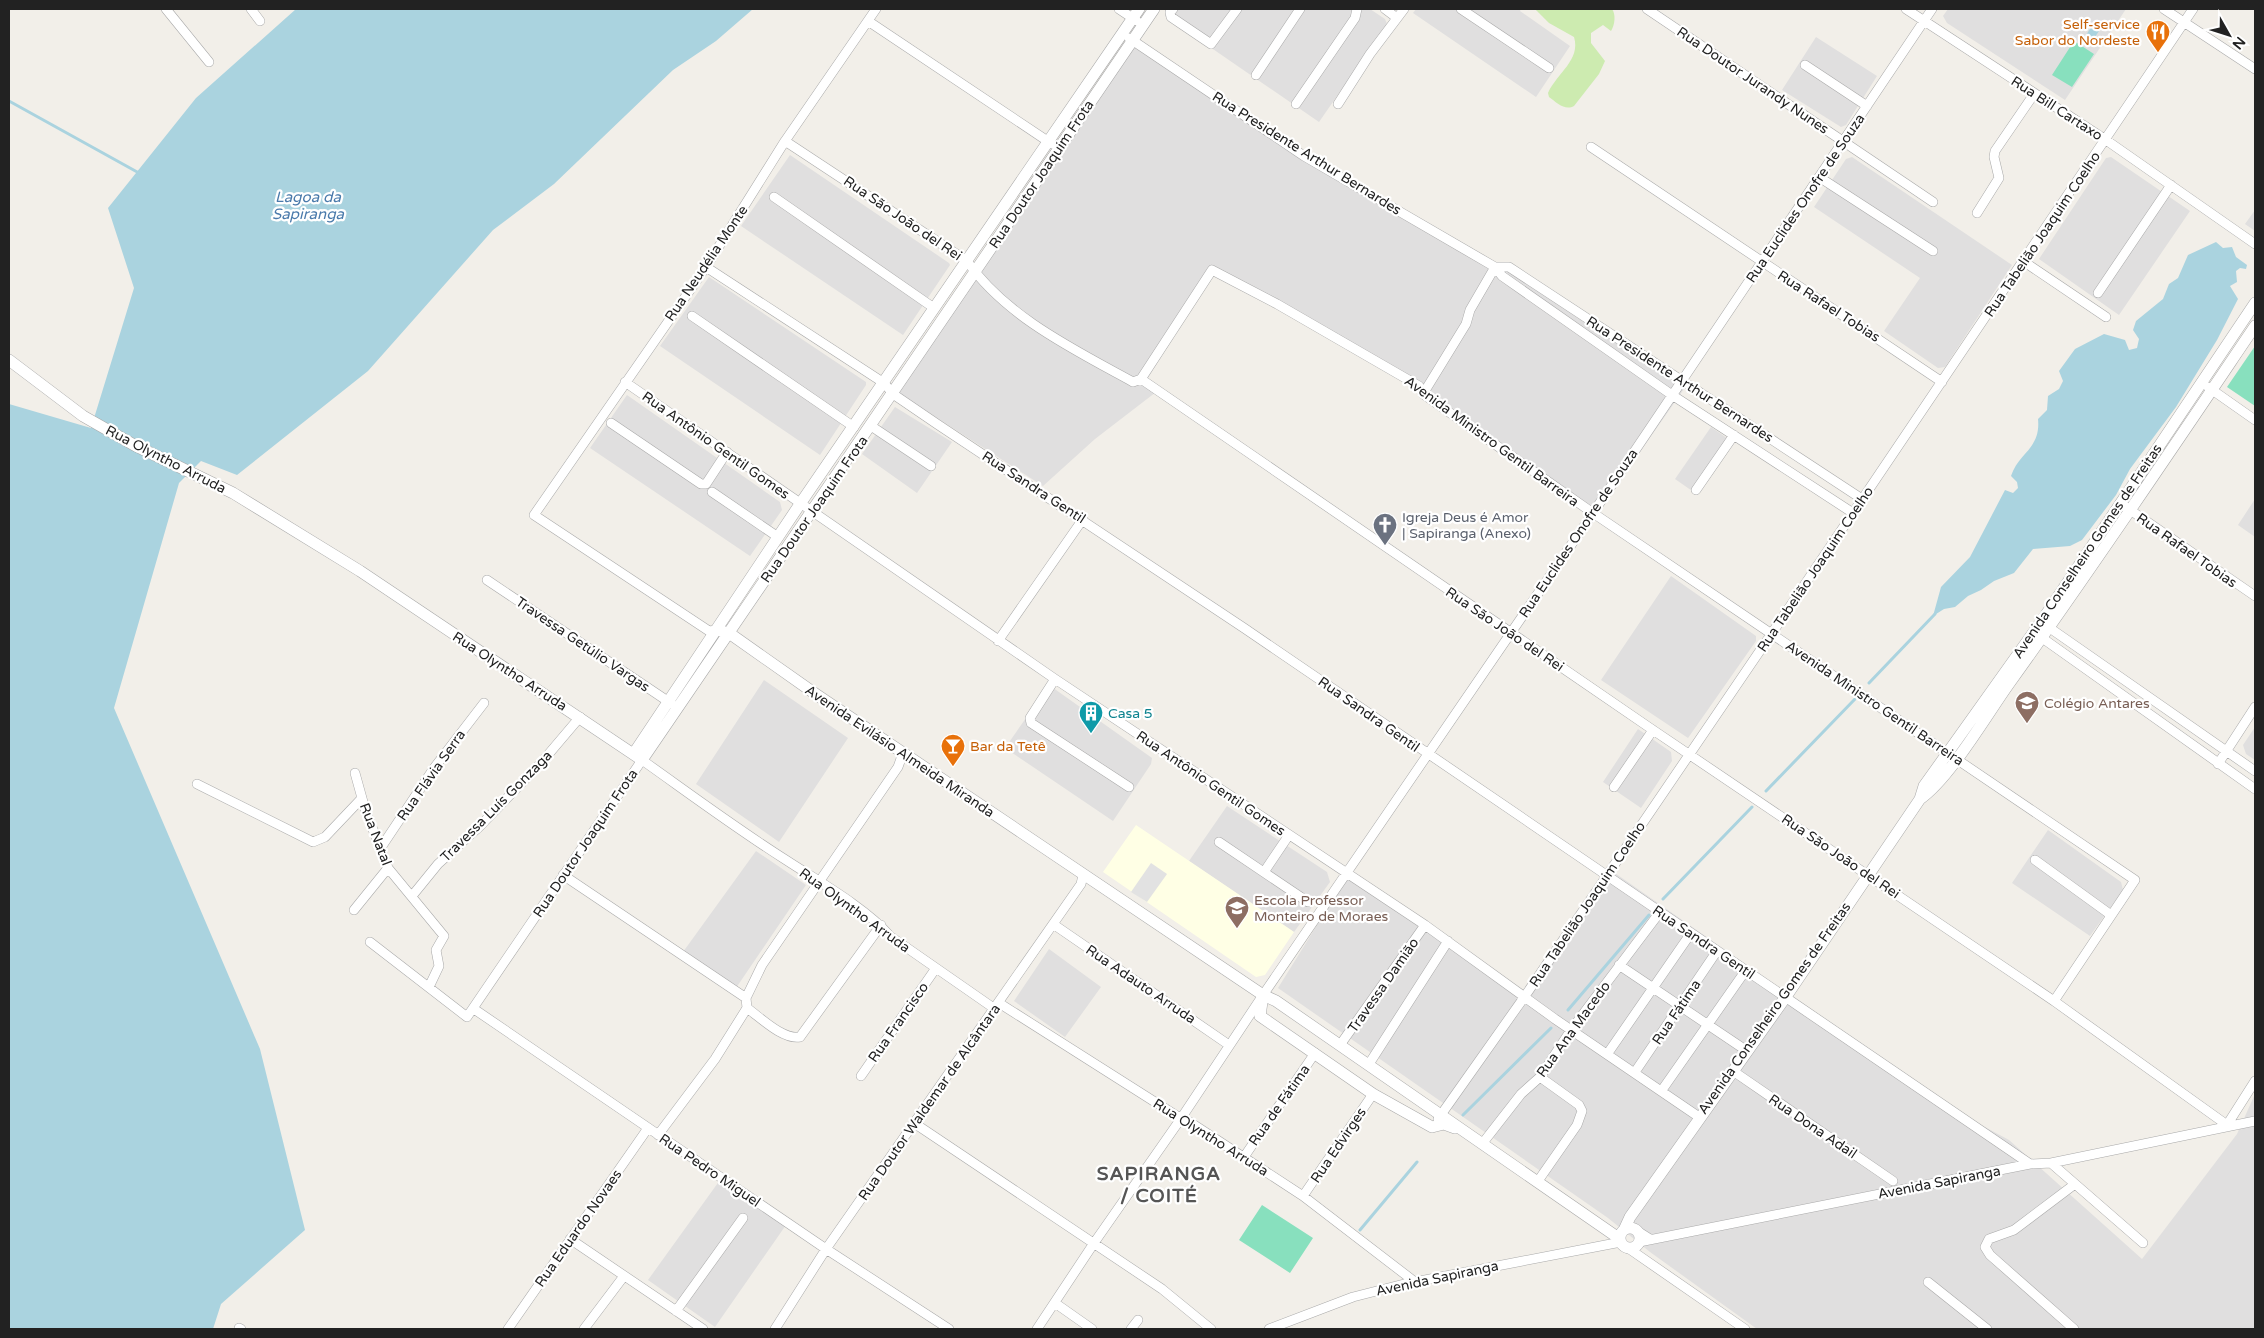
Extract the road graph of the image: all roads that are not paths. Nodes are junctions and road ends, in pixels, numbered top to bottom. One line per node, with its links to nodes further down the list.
1 (166, 9): 27 (street)
2 (251, 9): 21 (street)
3 (876, 9): 22 (street, Rua Neudélia Monte)
4 (1119, 9): 18 (street)
5 (1154, 9): 24 (street, Rua Doutor Joaquim Frota)
6 (1173, 9): 7 (street)
7 (1237, 9)
8 (1300, 9): 31 (street)
9 (1357, 9): 33 (street)
10 (1385, 9): 19 (street)
11 (1404, 9): 19 (street)
12 (1461, 9): 29 (street)
13 (1647, 9): 38 (street, Rua Doutor Jurandy Nunes)
14 (1906, 9): 20 (street, Rua Bill Cartaxo)
15 (1932, 9): 20 (street, Rua Euclides Onofre de Souza)
16 (2164, 9): 23 (street)
17 (2193, 9): 23 (street, Rua Tabelião Joaquim Coelho)
18 (1136, 14): 24 (street); 25 (street, Rua Doutor Joaquim Frota)
19 (1398, 18): 34 (street)
20 (1924, 20): 32 (street, Rua Bill Cartaxo); 35 (street, Rua Euclides Onofre de Souza)
21 (260, 21)
22 (868, 21): 37 (street, Rua Neudélia Monte); 39 (street)
23 (2184, 22): 30 (street); 36 (street, Rua Tabelião Joaquim Coelho)
24 (1143, 25): 26 (street, Rua Doutor Joaquim Frota)
25 (1122, 34): 26 (street, Rua Presidente Arthur Bernardes); 39 (street, Rua Doutor Joaquim Frota)
26 (1132, 40): 39 (street, Rua Doutor Joaquim Frota); 52 (street, Rua Presidente Arthur Bernardes)
27 (209, 62)
28 (1805, 65): 35 (street)
29 (1549, 68)
30 (2255, 69)
31 (1256, 75)
32 (2034, 94): 36 (street, Rua Bill Cartaxo); 45 (street)
33 (1296, 104)
34 (1338, 104)
35 (1866, 106): 38 (street, Rua Euclides Onofre de Souza)
36 (2106, 140): 42 (street, Rua Bill Cartaxo); 49 (street, Rua Tabelião Joaquim Coelho)
37 (786, 141): 48 (street, Rua São João del Rei); 51 (street, Rua Neudélia Monte)
38 (1842, 141): 41 (street, Rua Euclides Onofre de Souza); 44 (street, Rua Doutor Jurandy Nunes)
39 (1054, 145): 48 (street, Rua Doutor Joaquim Frota); 53 (street, Rua Doutor Joaquim Frota)
40 (1591, 147): 50 (street, Rua Rafael Tobias)
41 (1819, 177): 47 (street); 50 (street, Rua Euclides Onofre de Souza)
42 (2171, 185): 46 (street, Rua Bill Cartaxo); 54 (street)
43 (774, 197): 56 (street)
44 (1934, 202)
45 (1977, 213)
46 (2255, 244)
47 (1933, 251)
48 (967, 261): 53 (street, Rua São João del Rei); 56 (street, Rua Doutor Joaquim Frota)
49 (2023, 261): 58 (street); 64 (street, Rua Tabelião Joaquim Coelho)
50 (1762, 262): 62 (street, Rua Euclides Onofre de Souza); 64 (street, Rua Rafael Tobias)
51 (706, 267): 63 (street, Rua Neudélia Monte); 66 (street, Rua Sandra Gentil)
52 (1495, 267): 62 (street, Rua Presidente Arthur Bernardes); 69 (street); 70 (street, Rua Presidente Arthur Bernardes)
53 (974, 272): 61 (street, Rua São João del Rei); 68 (street, Rua Doutor Joaquim Frota)
54 (2098, 293)
55 (2255, 303): 65 (street, Avenida Conselheiro Gomes de Freitas)
56 (934, 308): 66 (street, Rua Doutor Joaquim Frota)
57 (692, 316): 74 (street)
58 (2106, 317)
59 (2255, 326): 67 (street, Avenida Conselheiro Gomes de Freitas)
60 (9, 360): 102 (street, Rua Olyntho Arruda)
61 (1141, 379): 69 (street, Avenida Ministro Gentil Barreira); 94 (street, Rua São João del Rei)
62 (1682, 380): 70 (street, Rua Euclides Onofre de Souza); 80 (street, Rua Presidente Arthur Bernardes)
63 (625, 382): 76 (street, Rua Antônio Gentil Gomes); 86 (street, Rua Neudélia Monte)
64 (1942, 382): 80 (street, Rua Tabelião Joaquim Coelho)
65 (2202, 382): 67 (street); 82 (street, Avenida Conselheiro Gomes de Freitas)
66 (884, 383): 68 (street, Rua Sandra Gentil); 74 (street, Rua Doutor Joaquim Frota)
67 (2212, 390): 71 (street); 82 (street, Avenida Conselheiro Gomes de Freitas)
68 (893, 394): 73 (street, Rua Doutor Joaquim Frota); 87 (street, Rua Sandra Gentil)
69 (1423, 394): 84 (street, Avenida Ministro Gentil Barreira)
70 (1672, 395): 75 (street, Rua Presidente Arthur Bernardes); 84 (street, Rua Euclides Onofre de Souza)
71 (2255, 420)
72 (611, 423): 76 (street)
73 (871, 426): 77 (street); 83 (street, Rua Doutor Joaquim Frota)
74 (854, 427): 81 (street, Rua Doutor Joaquim Frota)
75 (1734, 435): 78 (street); 85 (street, Rua Presidente Arthur Bernardes)
76 (726, 452): 81 (street, Rua Antônio Gentil Gomes)
77 (931, 466)
78 (1696, 490)
79 (712, 492): 88 (street)
80 (1862, 499): 85 (street, Rua Tabelião Joaquim Coelho)
81 (800, 504): 83 (street, Rua Antônio Gentil Gomes); 88 (street, Rua Doutor Joaquim Frota)
82 (2125, 506): 90 (street, Rua Rafael Tobias); 91 (street, Avenida Conselheiro Gomes de Freitas)
83 (811, 511): 93 (street, Rua Doutor Joaquim Frota); 97 (street, Rua Antônio Gentil Gomes)
84 (1593, 513): 94 (street, Rua Euclides Onofre de Souza); 95 (street, Avenida Ministro Gentil Barreira)
85 (1853, 513): 95 (street, Rua Tabelião Joaquim Coelho)
86 (534, 515): 92 (street, Avenida Evilásio Almeida Miranda)
87 (1083, 519): 97 (street); 106 (street, Rua Sandra Gentil)
88 (778, 537): 92 (street, Rua Doutor Joaquim Frota)
89 (487, 580): 100 (street, Travessa Getúlio Vargas)
90 (2255, 596)
91 (2045, 625): 96 (street, Avenida Conselheiro Gomes de Freitas); 104 (street)
92 (717, 630): 93 (street, Avenida Evilásio Almeida Miranda); 100 (street, Rua Doutor Joaquim Frota)
93 (729, 633): 100 (street, Rua Doutor Joaquim Frota); 105 (street, Avenida Evilásio Almeida Miranda)
94 (1510, 633): 103 (street, Rua São João del Rei); 106 (street, Rua Euclides Onofre de Souza)
95 (1772, 633): 107 (street, Rua Tabelião Joaquim Coelho); 108 (street, Avenida Ministro Gentil Barreira)
96 (2038, 635): 108 (street, Avenida Conselheiro Gomes de Freitas); 110 (street)
97 (998, 641): 98 (street, Rua Antônio Gentil Gomes)
98 (1055, 679): 114 (street); 118 (street, Rua Antônio Gentil Gomes)
99 (484, 703): 120 (street, Rua Flávia Serra)
100 (673, 705): 109 (street, Rua Doutor Joaquim Frota)
101 (2255, 707): 104 (street)
102 (580, 717): 109 (street, Rua Olyntho Arruda); 130 (street, Travessa Luís Gonzaga)
103 (1653, 730): 107 (street, Rua São João del Rei); 115 (street)
104 (2225, 752): 110 (street); 111 (street)
105 (903, 753): 127 (street, Avenida Evilásio Almeida Miranda); 129 (street)
106 (1427, 754): 124 (street, Rua Euclides Onofre de Souza); 128 (street, Rua Sandra Gentil)
107 (1689, 754): 125 (street, Rua São João del Rei); 128 (street, Rua Tabelião Joaquim Coelho)
108 (1952, 756): 125 (street, Avenida Conselheiro Gomes de Freitas); 134 (street, Avenida Ministro Gentil Barreira)
109 (638, 757): 126 (street, Rua Doutor Joaquim Frota); 129 (street, Rua Olyntho Arruda)
110 (2218, 764): 116 (street)
111 (2255, 771)
112 (355, 773): 117 (street, Rua Natal)
113 (197, 784): 117 (street)
114 (1129, 787)
115 (1614, 787)
116 (2255, 789)
117 (362, 798): 120 (street, Rua Natal)
118 (1289, 835): 123 (street); 124 (street, Rua Antônio Gentil Gomes)
119 (1219, 842): 123 (street)
120 (380, 849): 122 (street, Rua Natal)
121 (2035, 860): 134 (street)
122 (388, 868): 130 (street, Rua Natal); 132 (street)
123 (1264, 872): 131 (street)
124 (1346, 873): 136 (street, Rua Antônio Gentil Gomes); 147 (street, Rua Euclides Onofre de Souza)
125 (1868, 874): 150 (street, Avenida Conselheiro Gomes de Freitas); 151 (street, Rua São João del Rei)
126 (563, 875): 149 (street); 155 (street, Rua Doutor Joaquim Frota)
127 (1083, 875): 135 (street, Rua Doutor Waldemar de Alcântara); 147 (street, Avenida Evilásio Almeida Miranda)
128 (1606, 875): 133 (street, Rua Sandra Gentil); 148 (street, Rua Tabelião Joaquim Coelho)
129 (821, 883): 137 (street, Rua Olyntho Arruda); 149 (street)
130 (412, 896): 145 (street, Rua Natal)
131 (1308, 902)
132 (354, 910)
133 (1660, 912): 138 (street, Rua Sandra Gentil); 142 (street, Rua Ana Macedo)
134 (2111, 915): 151 (street)
135 (1053, 924): 152 (street, Rua Doutor Waldemar de Alcântara); 158 (street, Rua Adauto Arruda)
136 (1425, 925): 139 (street, Rua Antônio Gentil Gomes); 159 (street, Travessa Damião)
137 (881, 926): 143 (street, Rua Olyntho Arruda); 154 (street)
138 (1691, 933): 141 (street, Rua Sandra Gentil); 146 (street)
139 (1448, 941): 148 (street, Rua Antônio Gentil Gomes); 163 (street)
140 (370, 942): 145 (street)
141 (1717, 951): 144 (street, Rua Sandra Gentil); 153 (street, Rua Fátima)
142 (1619, 965): 146 (street); 157 (street, Rua Ana Macedo)
143 (936, 968): 152 (street, Rua Olyntho Arruda); 166 (street, Rua Francisco)
144 (1746, 970): 150 (street, Rua Sandra Gentil); 156 (street)
145 (428, 987): 155 (street)
146 (1653, 988): 153 (street); 162 (street)
147 (1263, 995): 158 (street, Rua Euclides Onofre de Souza); 159 (street, Avenida Evilásio Almeida Miranda); 161 (street, Avenida Evilásio Almeida Miranda)
148 (1525, 996): 157 (street, Rua Antônio Gentil Gomes); 171 (street, Rua Tabelião Joaquim Coelho)
149 (746, 998): 154 (street)
150 (1785, 998): 160 (street, Avenida Conselheiro Gomes de Freitas); 184 (street, Rua Sandra Gentil)
151 (2054, 1000): 176 (street, Rua São João del Rei)
152 (997, 1006): 172 (street, Rua Olyntho Arruda); 175 (street, Rua Doutor Waldemar de Alcântara)
153 (1680, 1006): 156 (street); 165 (street, Rua Fátima)
154 (747, 1008): 180 (street)
155 (474, 1009): 178 (street, Rua Pedro Miguel)
156 (1708, 1025): 160 (street); 169 (street)
157 (1571, 1030): 162 (street, Rua Antônio Gentil Gomes); 167 (street, Rua Ana Macedo)
158 (1230, 1045): 172 (street, Rua Euclides Onofre de Souza)
159 (1340, 1045): 163 (street, Avenida Evilásio Almeida Miranda)
160 (1747, 1051): 164 (street, Avenida Conselheiro Gomes de Freitas)
161 (1315, 1053): 170 (street, Avenida Evilásio Almeida Miranda); 182 (street, Rua de Fátima)
162 (1608, 1053): 165 (street, Rua Antônio Gentil Gomes)
163 (1369, 1064): 171 (street, Avenida Evilásio Almeida Miranda)
164 (1733, 1071): 173 (street, Avenida Conselheiro Gomes de Freitas); 186 (street, Rua Dona Adail)
165 (1635, 1072): 169 (street, Rua Antônio Gentil Gomes)
166 (861, 1076)
167 (1540, 1077): 181 (street, Rua Ana Macedo); 185 (street)
168 (2255, 1082): 176 (street)
169 (1662, 1090): 173 (street, Rua Antônio Gentil Gomes)
170 (1373, 1094): 177 (street, Avenida Evilásio Almeida Miranda); 188 (street, Rua Edvirges)
171 (1442, 1114): 177 (street, Rua Tabelião Joaquim Coelho); 179 (street, Avenida Evilásio Almeida Miranda)
172 (1182, 1117): 182 (street, Rua Olyntho Arruda); 192 (street, Rua Euclides Onofre de Souza)
173 (1698, 1117): 190 (street, Avenida Conselheiro Gomes de Freitas)
174 (2255, 1120): 176 (street, Avenida Sapiranga)
175 (914, 1123): 192 (street); 194 (street, Rua Doutor Waldemar de Alcântara)
176 (2227, 1125): 183 (street, Avenida Sapiranga)
177 (1432, 1127): 179 (street, Avenida Evilásio Almeida Miranda)
178 (648, 1128): 180 (street, Rua Pedro Miguel); 191 (street, Rua Eduardo Novaes)
179 (1461, 1131): 181 (street, Avenida Evilásio Almeida Miranda)
180 (658, 1135): 194 (street, Rua Pedro Miguel)
181 (1482, 1144): 185 (street, Avenida Evilásio Almeida Miranda)
182 (1244, 1157): 188 (street, Rua Olyntho Arruda)
183 (2051, 1163): 184 (street, Avenida Sapiranga); 187 (street)
184 (2030, 1164): 190 (street, Avenida Sapiranga)
185 (1538, 1181): 190 (street, Avenida Evilásio Almeida Miranda)
186 (1894, 1181)
187 (2075, 1184): 193 (street); 213 (street)
188 (1303, 1196): 196 (street, Rua Olyntho Arruda)
189 (742, 1218): 199 (street)
190 (1631, 1237): 196 (street, Avenida Sapiranga); 211 (street)
191 (570, 1239): 195 (street); 201 (street, Rua Eduardo Novaes)
192 (1094, 1243): 198 (street, Rua Euclides Onofre de Souza); 209 (street)
193 (2143, 1244)
194 (826, 1249): 204 (street, Rua Doutor Waldemar de Alcântara); 205 (street, Rua Pedro Miguel)
195 (624, 1276): 199 (street); 202 (street)
196 (1415, 1282): 210 (street, Avenida Sapiranga)
197 (1928, 1282): 212 (street)
198 (1055, 1303): 206 (street, Rua Euclides Onofre de Souza); 207 (street)
199 (676, 1311): 203 (street)
200 (1138, 1320): 208 (street)
201 (508, 1329)
202 (584, 1329)
203 (703, 1329)
204 (775, 1329)
205 (949, 1329)
206 (1037, 1329)
207 (1092, 1329)
208 (1131, 1329)
209 (1211, 1329)
210 (1269, 1329)
211 (1745, 1329)
212 (1987, 1329)
213 (2074, 1329)

